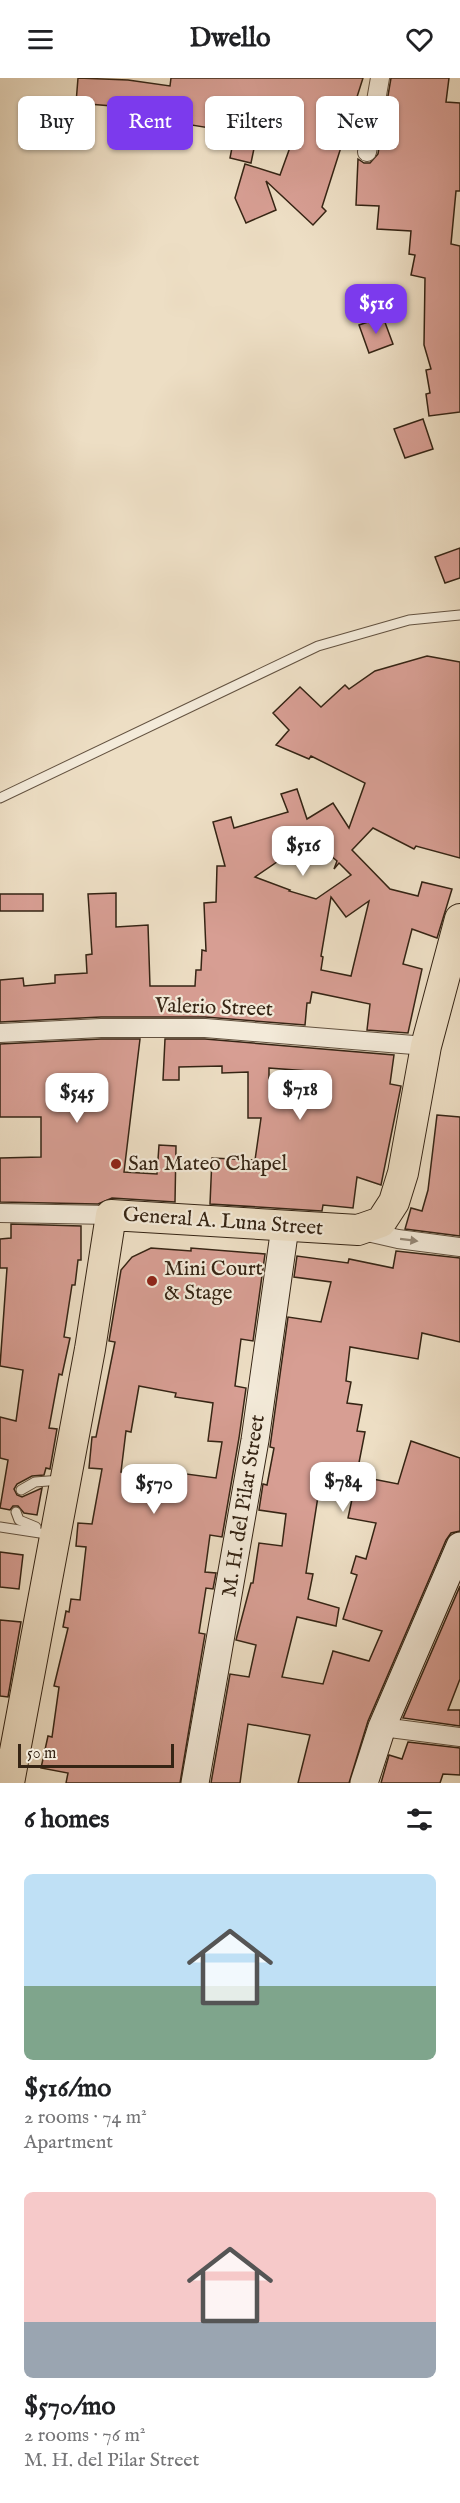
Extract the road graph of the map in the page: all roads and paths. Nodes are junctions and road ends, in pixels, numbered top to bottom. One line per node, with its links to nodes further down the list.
1 (380, 78): 2 (street)
2 (367, 152)
3 (460, 615): 4 (lane)
4 (0, 798)
5 (460, 920): 7 (main road, General A. Luna Street)
6 (0, 1033): 7 (street, Valerio Street)
7 (426, 1046): 11 (main road, General A. Luna Street)
8 (0, 1213): 9 (street)
9 (111, 1215): 10 (main road, General A. Luna Street); 13 (main road, General A. Luna Street)
10 (285, 1227): 11 (main road, General A. Luna Street); 22 (street, M. H. del Pilar Street)
11 (358, 1230): 12 (street, one-way to 12)
12 (460, 1247)
13 (66, 1479): 14 (lane); 17 (main road, General A. Luna Street)
14 (21, 1490)
15 (16, 1512): 17 (lane)
16 (0, 1527): 17 (lane)
17 (55, 1533): 21 (main road, General A. Luna Street)
18 (460, 1546): 19 (street)
19 (382, 1727): 20 (street); 23 (street)
20 (460, 1737)
21 (9, 1783)
22 (195, 1783)
23 (364, 1783)

